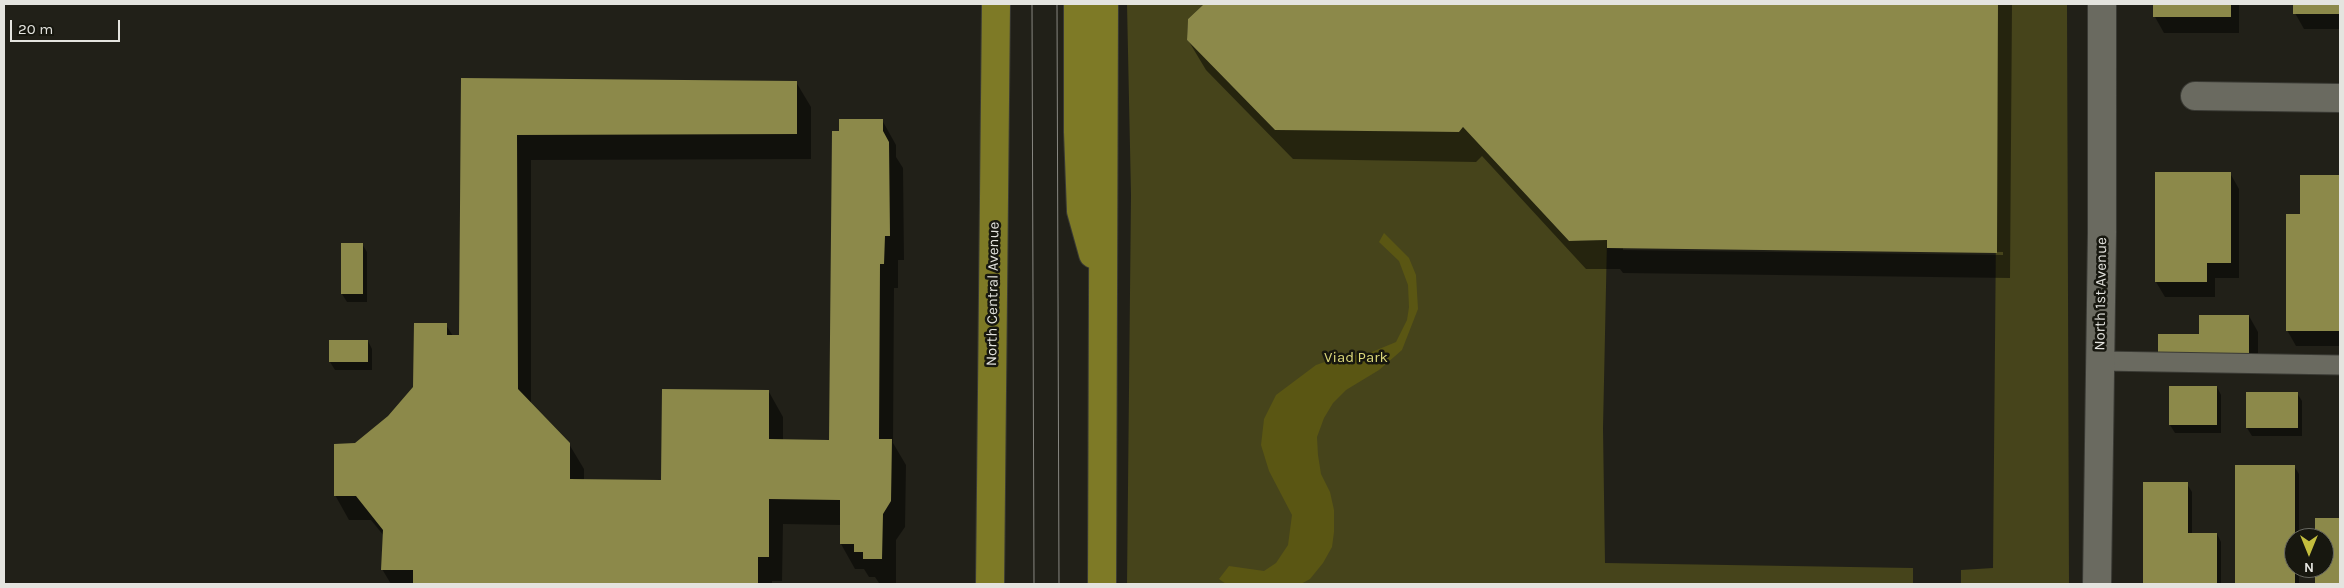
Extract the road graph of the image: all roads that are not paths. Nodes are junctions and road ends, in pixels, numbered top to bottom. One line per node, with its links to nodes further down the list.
1 (996, 4): 10 (main road, North Central Avenue)
2 (1078, 4): 7 (main road)
3 (1104, 4): 7 (main road)
4 (2102, 4): 8 (street, North 1st Avenue)
5 (2195, 96): 6 (street)
6 (2340, 98)
7 (1102, 284): 11 (main road)
8 (2100, 361): 9 (lane); 12 (street, North 1st Avenue)
9 (2340, 365)
10 (990, 584)
11 (1102, 584)
12 (2097, 584)

